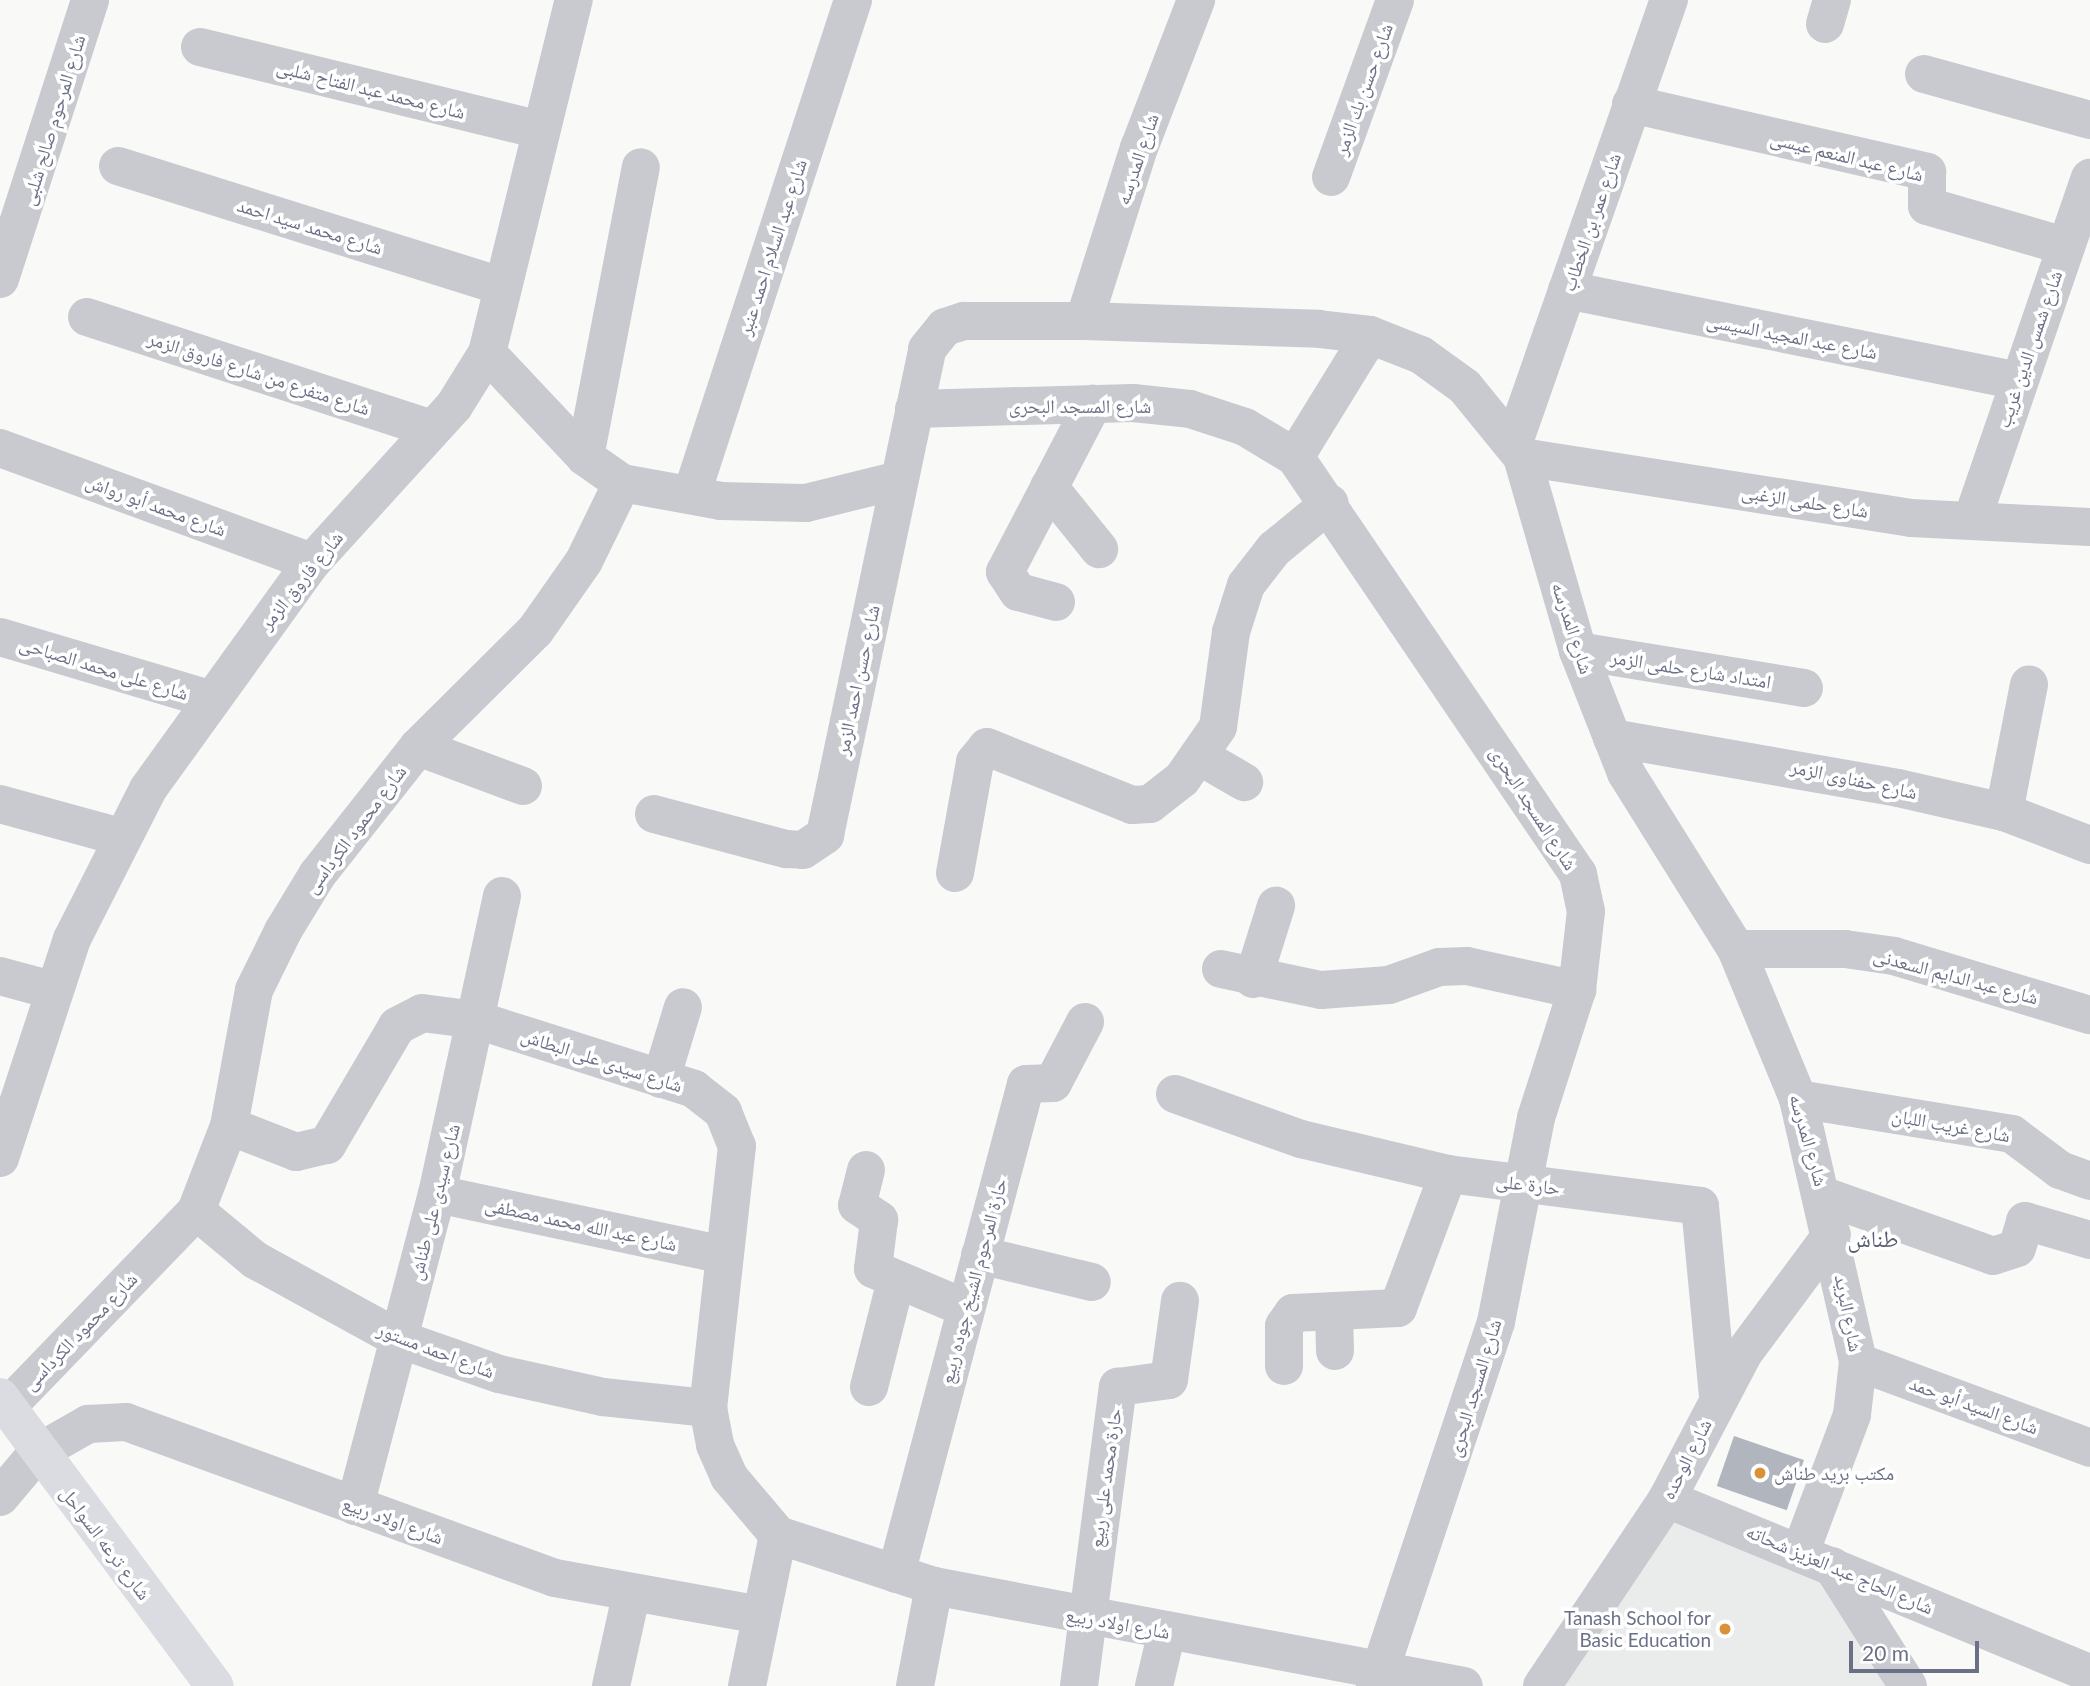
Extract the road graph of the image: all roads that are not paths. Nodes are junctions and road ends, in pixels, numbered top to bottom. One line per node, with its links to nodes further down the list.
1 (90, 0): 17 (street, شارع المرحوم صالح شلبى)
2 (572, 0): 11 (street, شارع فاروق الزمر)
3 (853, 0): 36 (street, شارع عبد السلام احمد عنبر)
4 (1196, 0): 21 (street, شارع المدرسه)
5 (1395, 0): 14 (street, شارع حسن بك الزمر)
6 (1669, 0): 9 (street, شارع عمر بن الخطاب)
7 (200, 47): 11 (street, شارع محمد عبد الفتاح شلبى)
8 (1924, 74): 10 (street)
9 (1632, 104): 16 (street, شارع عبد المنعم عيسى); 19 (street, شارع عمر بن الخطاب)
10 (2090, 120)
11 (541, 130): 18 (street, شارع فاروق الزمر)
12 (118, 166): 18 (street, شارع محمد سيد احمد)
13 (641, 167): 31 (street)
14 (1331, 177)
15 (2090, 178): 16 (street, شارع شمس الدين غريب)
16 (2065, 246): 25 (street, شارع شمس الدين غريب)
17 (0, 279)
18 (501, 286): 24 (street, شارع فاروق الزمر)
19 (1567, 290): 25 (street, شارع عبد المجيد السيسى); 30 (street, شارع عمر بن الخطاب)
20 (86, 317): 28 (street, شارع متفرع من شارع فاروق الزمر)
21 (1084, 321): 22 (street, شارع المدرسه); 23 (street, شارع المدرسه)
22 (1370, 335): 30 (street, شارع المدرسه); 32 (street)
23 (927, 349): 27 (street, شارع حسن احمد الزمر)
24 (487, 353): 28 (street, شارع فاروق الزمر); 31 (street)
25 (2017, 381): 38 (street, شارع شمس الدين غريب)
26 (1093, 404): 27 (street, شارع المسجد البحرى); 32 (street, شارع المسجد البحرى); 35 (street)
27 (914, 409): 33 (street, شارع حسن احمد الزمر)
28 (432, 429): 41 (street, شارع فاروق الزمر)
29 (0, 448): 41 (street, شارع محمد أبو رواش)
30 (1517, 451): 38 (street, شارع حلمى الزغبى); 44 (street, شارع المدرسه)
31 (585, 457): 34 (street)
32 (1295, 457): 37 (street, شارع المسجد البحرى)
33 (899, 480): 36 (street); 55 (street, شارع حسن احمد الزمر)
34 (622, 483): 36 (street); 49 (street, شارع محمود الكرداسى)
35 (1049, 487): 40 (street); 42 (street)
36 (692, 493)
37 (1330, 503): 50 (street); 63 (street, شارع المسجد البحرى)
38 (1972, 520): 39 (street, شارع حلمى الزغبى)
39 (2090, 527)
40 (1099, 549)
41 (313, 562): 47 (street, شارع فاروق الزمر)
42 (1056, 603)
43 (0, 637): 47 (street, شارع على محمد الصباحى)
44 (1578, 651): 46 (street, امتداد شارع حلمى الزمر); 48 (street, شارع المدرسه)
45 (2029, 684): 54 (street)
46 (1804, 688)
47 (209, 699): 56 (street, شارع فاروق الزمر)
48 (1612, 738): 54 (street, شارع حفناوى الزمر); 61 (street, شارع المدرسه)
49 (418, 747): 52 (street); 72 (street, شارع محمود الكرداسى)
50 (1201, 757): 51 (street); 58 (street)
51 (1244, 782)
52 (523, 786)
53 (0, 803): 56 (street)
54 (2004, 812): 57 (street, شارع حفناوى الزمر)
55 (654, 814)
56 (121, 836): 64 (street, شارع فاروق الزمر)
57 (2090, 845)
58 (956, 873)
59 (502, 896): 67 (street, شارع سيدى على طناش)
60 (1276, 906): 63 (street)
61 (1736, 949): 66 (street, شارع عبد الدايم السعدنى); 71 (street, شارع المدرسه)
62 (0, 976): 64 (street)
63 (1577, 989): 77 (street, شارع المسجد البحرى)
64 (52, 990): 73 (street, شارع فاروق الزمر)
65 (683, 1007): 69 (street)
66 (2090, 1015)
67 (477, 1020): 69 (street, شارع سيدى على البطاش); 72 (street, شارع سيدى على البطاش); 78 (street, شارع سيدى على طناش)
68 (1085, 1022): 84 (street, حارة المرحوم الشيخ جوده ربيع)
69 (661, 1079): 83 (street, شارع سيدى على البطاش)
70 (1175, 1094): 75 (street, حارة على)
71 (1798, 1099): 76 (street, شارع غريب اللبان); 79 (street, شارع المدرسه)
72 (229, 1126): 80 (street, شارع محمود الكرداسى)
73 (0, 1158)
74 (866, 1170): 85 (street)
75 (1448, 1174): 77 (street, حارة على); 89 (street)
76 (2090, 1181)
77 (1521, 1183): 95 (street, حارة على); 112 (street, شارع المسجد البحرى)
78 (437, 1194): 83 (street, شارع عبد الله محمد مصطفى); 90 (street, شارع سيدى على طناش)
79 (1824, 1196): 81 (street, شارع المدرسه); 82 (street)
80 (196, 1211): 90 (street, شارع احمد مستور); 96 (street, شارع محمود الكرداسى)
81 (1832, 1234): 92 (street, شارع البريد); 95 (street, شارع الوحده)
82 (2090, 1240)
83 (725, 1255): 97 (street, شارع سيدى على البطاش)
84 (980, 1255): 86 (street); 88 (street, حارة المرحوم الشيخ جوده ربيع)
85 (896, 1280): 88 (street); 94 (street)
86 (1092, 1282)
87 (1180, 1301): 109 (street, حارة محمد على ربيع)
88 (965, 1308): 105 (street, حارة المرحوم الشيخ جوده ربيع)
89 (1334, 1311): 91 (street); 93 (street)
90 (399, 1339): 97 (street, شارع احمد مستور); 102 (street, شارع سيدى على طناش)
91 (1335, 1352)
92 (1858, 1362): 98 (street, شارع السيد أبو حمد); 104 (street, شارع البريد)
93 (1284, 1366)
94 (869, 1387)
95 (1718, 1397): 101 (street, شارع الوحده)
96 (4, 1402): 99 (main road, شارع ترعه السواحل)
97 (708, 1408): 103 (street, شارع سيدى على البطاش)
98 (2090, 1448)
99 (37, 1453): 100 (street); 102 (street, شارع اولاد ربيع); 113 (main road, شارع ترعه السواحل)
100 (0, 1497)
101 (1667, 1499): 104 (street, شارع الحاج عبد العزيز شحاته); 120 (street, شارع الوحده)
102 (355, 1506): 107 (street, شارع اولاد ربيع)
103 (778, 1535): 105 (street, شارع اولاد ربيع); 108 (street)
104 (1816, 1559): 111 (street, شارع الحاج عبد العزيز شحاته); 121 (street)
105 (895, 1574): 106 (street, شارع اولاد ربيع)
106 (934, 1586): 109 (street, شارع اولاد ربيع); 116 (street)
107 (631, 1596): 108 (street, شارع اولاد ربيع); 114 (street)
108 (761, 1615): 115 (street)
109 (1085, 1619): 110 (street, شارع اولاد ربيع); 117 (street)
110 (1167, 1632): 112 (street, شارع اولاد ربيع); 118 (street)
111 (2090, 1673)
112 (1380, 1676): 119 (street, شارع اولاد ربيع)
113 (215, 1686)
114 (611, 1686)
115 (747, 1686)
116 (915, 1686)
117 (1079, 1686)
118 (1154, 1686)
119 (1464, 1686)
120 (1542, 1686)
121 (1908, 1686)

